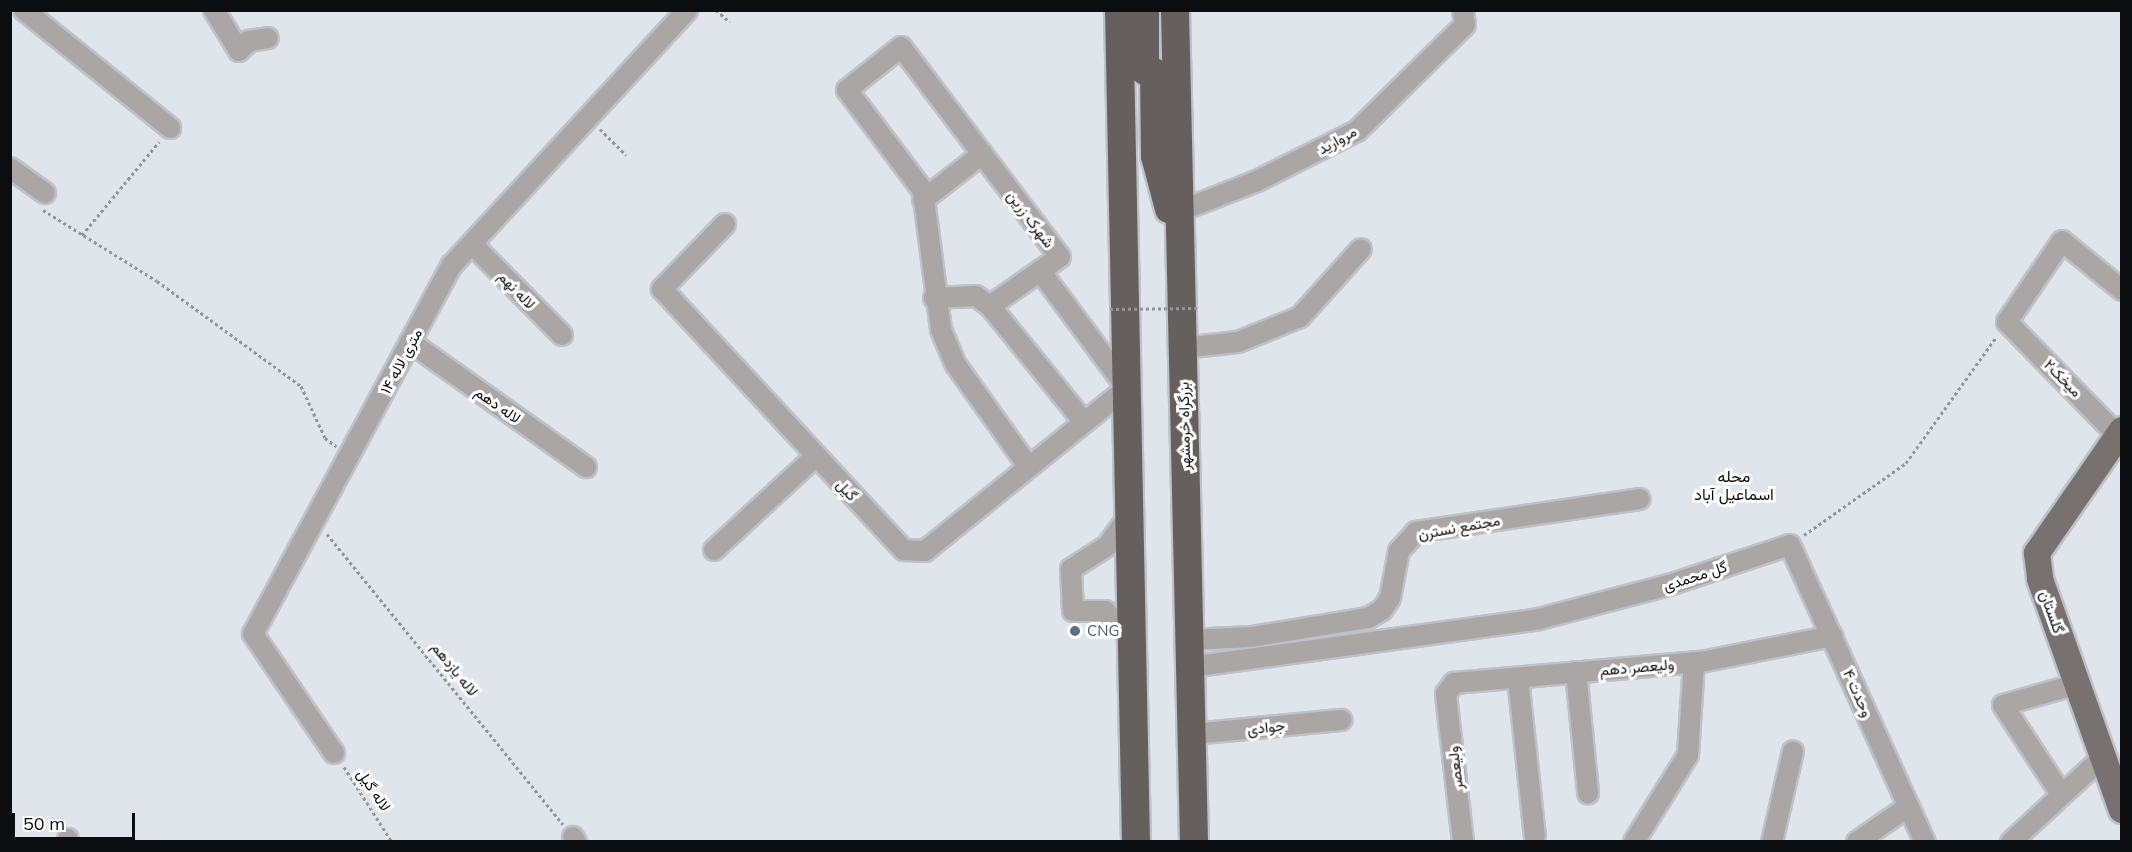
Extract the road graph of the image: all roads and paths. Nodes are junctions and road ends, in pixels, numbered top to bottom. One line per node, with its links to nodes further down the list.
1 (24, 10): 13 (street)
2 (214, 10): 10 (street)
3 (687, 10): 12 (street, ۱۴ متری لاله)
4 (716, 10): 9 (path)
5 (1119, 10): 11 (highway, بزرگراه خرمشهر)
6 (1145, 10): 11 (highway)
7 (1175, 10): 11 (highway, بزرگراه خرمشهر)
8 (1464, 18): 19 (street, مروارید)
9 (730, 22)
10 (268, 38)
11 (1149, 72): 19 (highway, بزرگراه خرمشهر); 23 (highway); 35 (highway, بزرگراه خرمشهر)
12 (588, 117): 15 (path); 22 (street, ۱۴ متری لاله)
13 (170, 128): 21 (path)
14 (982, 154): 18 (street); 18 (street, شهرک زرین); 25 (street, شهرک زرین)
15 (626, 155)
16 (10, 168): 17 (street)
17 (45, 193): 21 (path)
18 (923, 200): 27 (street)
19 (1180, 211): 23 (highway, بزرگراه خرمشهر)
20 (725, 224): 39 (street, گیل)
21 (82, 235): 38 (path)
22 (472, 244): 32 (street, لاله نهم); 33 (street, ۱۴ متری لاله)
23 (1180, 248): 34 (highway, بزرگراه خرمشهر)
24 (1361, 249): 34 (street)
25 (1040, 271): 28 (street); 35 (street, شهرک زرین)
26 (2121, 290): 31 (street)
27 (934, 298): 28 (street); 40 (street)
28 (990, 306): 36 (street)
29 (1200, 308): 30 (path, bridge)
30 (1110, 309)
31 (2007, 322): 37 (street, میخک۲); 45 (path)
32 (562, 336)
33 (411, 342): 38 (street, ۱۴ متری لاله); 41 (street, لاله دهم)
34 (1183, 348): 49 (highway, بزرگراه خرمشهر)
35 (1126, 388): 36 (street, گیل); 43 (highway, بزرگراه خرمشهر)
36 (1084, 422): 40 (street, گیل)
37 (2121, 434): 53 (main road, گلستان)
38 (349, 456): 44 (street, ۱۴ متری لاله)
39 (816, 456): 40 (street, گیل); 46 (street)
40 (1028, 466)
41 (586, 467)
42 (1640, 499): 49 (street, مجتمع نسترن)
43 (1129, 516): 48 (highway, بزرگراه خرمشهر); 48 (street)
44 (315, 519): 58 (street, ۱۴ متری لاله); 65 (path, لاله یازدهم)
45 (1790, 544): 47 (street, وحدت ۴); 49 (street, گل محمدی)
46 (714, 550)
47 (1832, 636): 50 (street, ولیعصر دهم); 63 (street, وحدت ۴)
48 (1131, 638): 68 (highway, بزرگراه خرمشهر)
49 (1190, 653): 56 (highway, بزرگراه خرمشهر)
50 (1694, 662): 51 (street, ولیعصر دهم); 71 (street)
51 (1576, 672): 52 (street, ولیعصر دهم); 60 (street)
52 (1518, 678): 54 (street, ولیعصر دهم); 64 (street)
53 (2077, 684): 59 (main road, گلستان); 61 (street)
54 (1446, 694): 70 (street, ولیعصر)
55 (1341, 720): 56 (street, جوادی)
56 (1192, 735): 69 (highway, بزرگراه خرمشهر)
57 (1793, 751): 66 (street)
58 (334, 753): 67 (path, لاله گیل)
59 (2103, 757): 61 (street); 62 (main road, گلستان)
60 (1588, 793)
61 (2061, 794): 74 (street)
62 (2119, 796)
63 (1909, 806): 72 (street); 73 (street, وحدت ۴)
64 (1535, 836)
65 (575, 839)
66 (1775, 841)
67 (392, 842)
68 (1136, 842)
69 (1194, 842)
70 (1463, 842)
71 (1634, 842)
72 (1857, 842)
73 (1925, 842)
74 (2011, 842)

